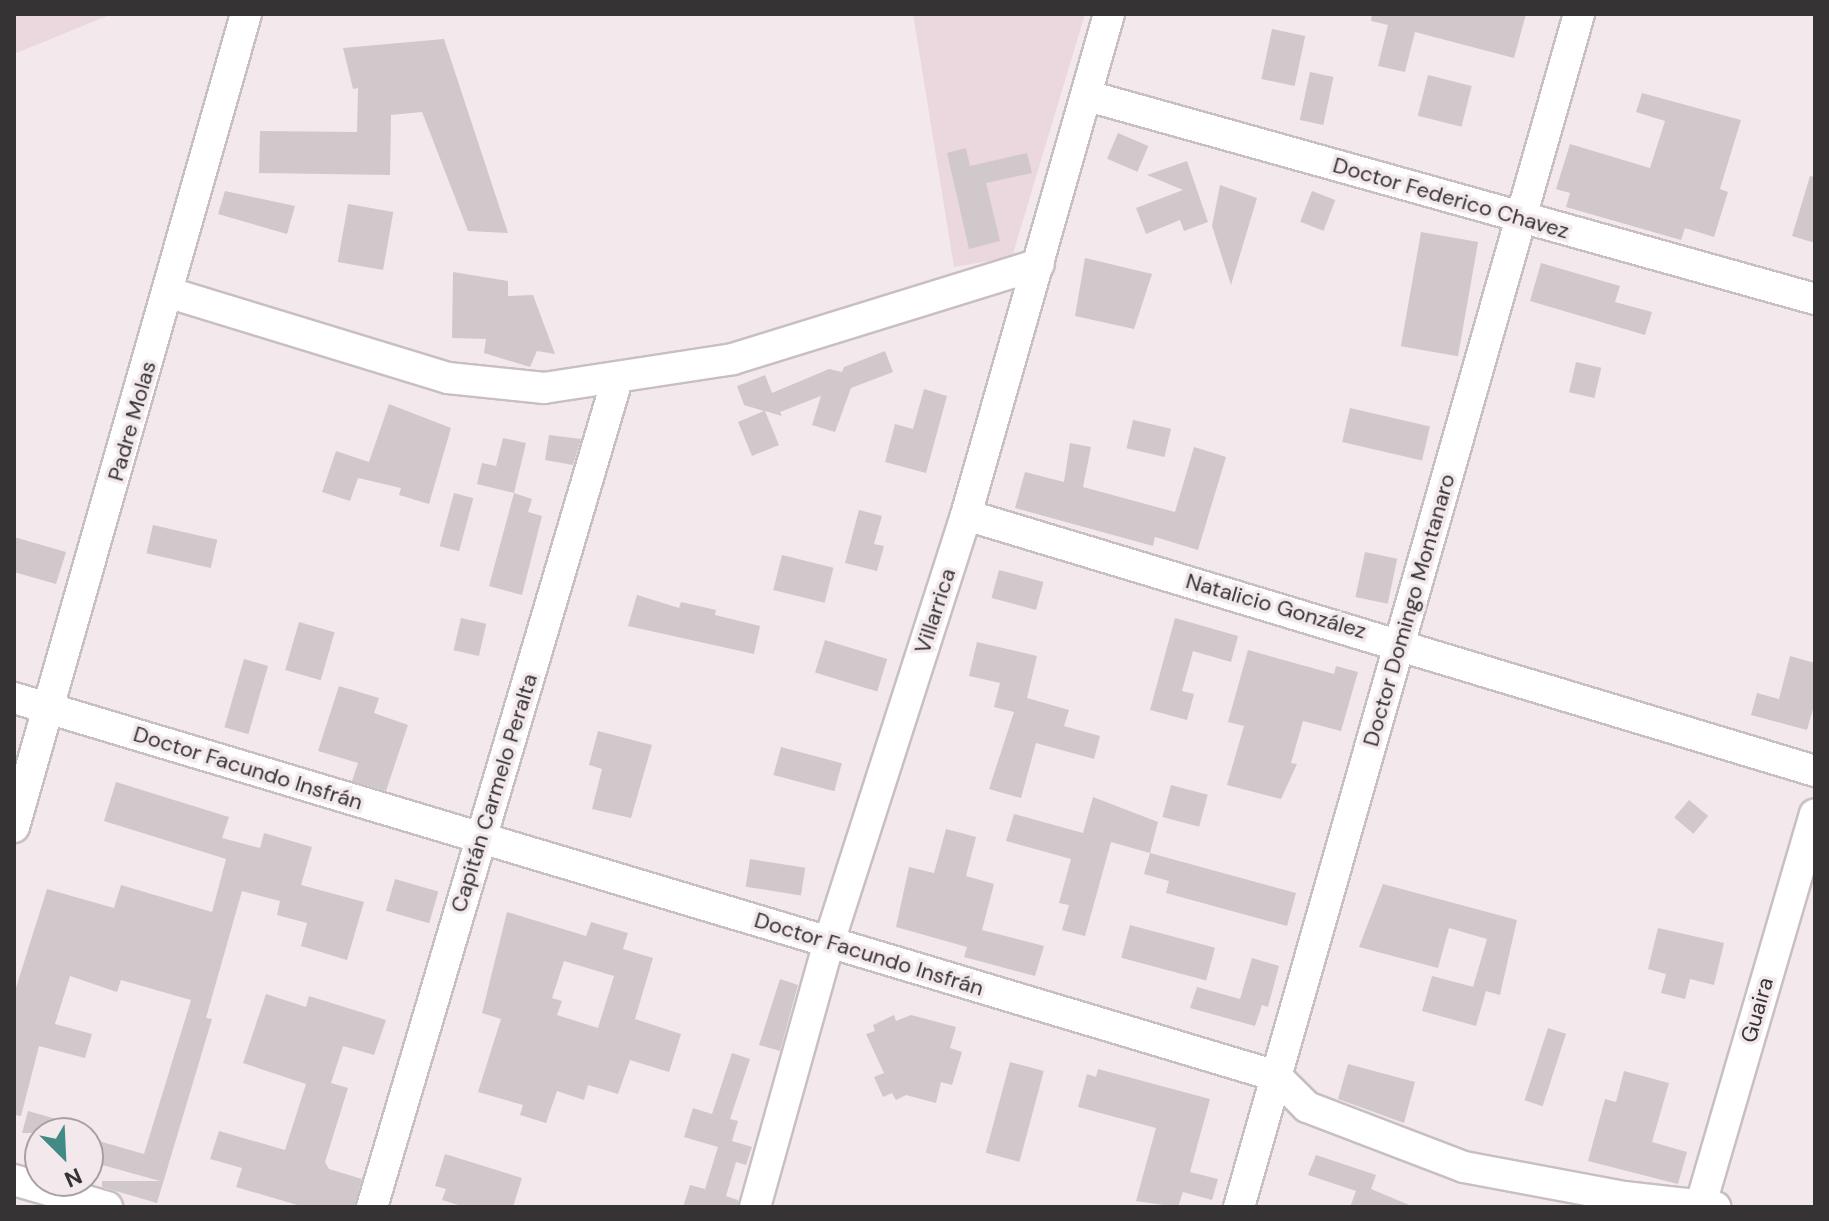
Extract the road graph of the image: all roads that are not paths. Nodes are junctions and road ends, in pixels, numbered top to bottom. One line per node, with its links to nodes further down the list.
1 (246, 14): 7 (street, Padre Molas)
2 (1109, 14): 4 (street, Villarrica)
3 (1579, 14): 5 (street, Doctor Domingo Montanaro)
4 (1088, 96): 5 (street, Doctor Federico Chavez); 6 (street, Villarrica)
5 (1521, 217): 8 (street, Doctor Federico Chavez); 11 (street, Doctor Domingo Montanaro)
6 (1039, 264): 9 (street); 10 (street, Villarrica)
7 (170, 293): 9 (street); 13 (street, Padre Molas)
8 (1815, 299)
9 (617, 380): 17 (street, Capitán Carmelo Peralta)
10 (966, 515): 11 (street, Natalicio González); 18 (street, Villarrica)
11 (1399, 643): 14 (street, Natalicio González); 19 (street, Doctor Domingo Montanaro)
12 (14, 698): 13 (street, Doctor Facundo Insfrán)
13 (48, 708): 16 (street, Padre Molas); 17 (street, Doctor Facundo Insfrán)
14 (1815, 771)
15 (1815, 814): 21 (street, Guaira)
16 (14, 827)
17 (481, 838): 18 (street, Doctor Facundo Insfrán); 23 (street, Capitán Carmelo Peralta)
18 (829, 942): 19 (street, Doctor Facundo Insfrán); 24 (street, Villarrica)
19 (1276, 1076): 21 (street, Doctor Facundo Insfrán); 25 (street, Doctor Domingo Montanaro)
20 (14, 1180): 22 (street)
21 (1705, 1206)
22 (107, 1207)
23 (372, 1207)
24 (755, 1207)
25 (1239, 1207)

